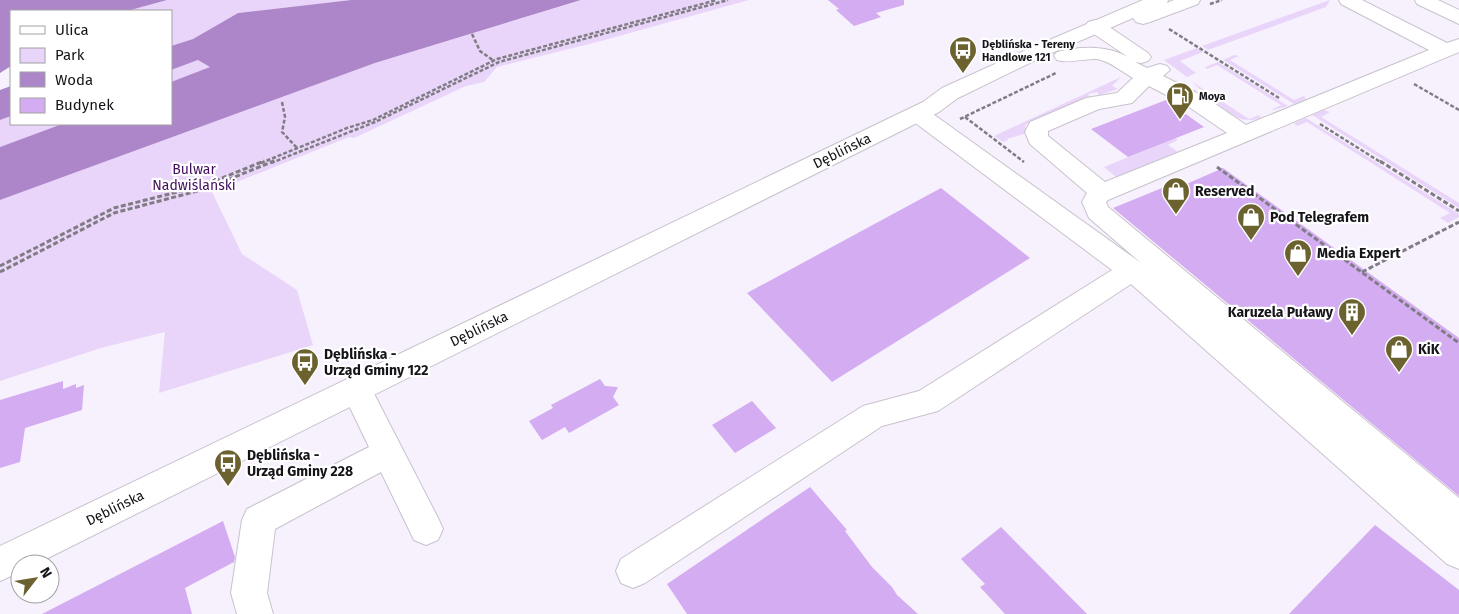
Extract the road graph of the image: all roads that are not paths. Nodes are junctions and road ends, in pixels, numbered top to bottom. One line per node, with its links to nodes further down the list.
1 (1159, 0): 7 (main road, Dęblińska)
2 (1191, 0): 7 (main road, Dęblińska)
3 (1348, 0): 8 (main road)
4 (1431, 4): 5 (main road); 6 (main road)
5 (1459, 13)
6 (1459, 18)
7 (1095, 34): 9 (main road, Dęblińska); 10 (main road); 11 (main road); 12 (main road, Dęblińska)
8 (1452, 48): 13 (main road)
9 (1064, 56): 10 (main road); 12 (main road, Dęblińska)
10 (1113, 57): 11 (main road)
11 (1154, 73): 13 (main road); 14 (main road)
12 (924, 111): 15 (main road); 16 (main road, Dęblińska)
13 (1244, 134): 14 (main road)
14 (1102, 193): 18 (main road)
15 (1132, 270): 20 (main road); 22 (main road)
16 (356, 389): 17 (main road); 21 (main road, Dęblińska)
17 (388, 453): 19 (main road); 23 (main road)
18 (1459, 519)
19 (426, 529)
20 (1459, 552)
21 (0, 564)
22 (633, 572)
23 (256, 614)

